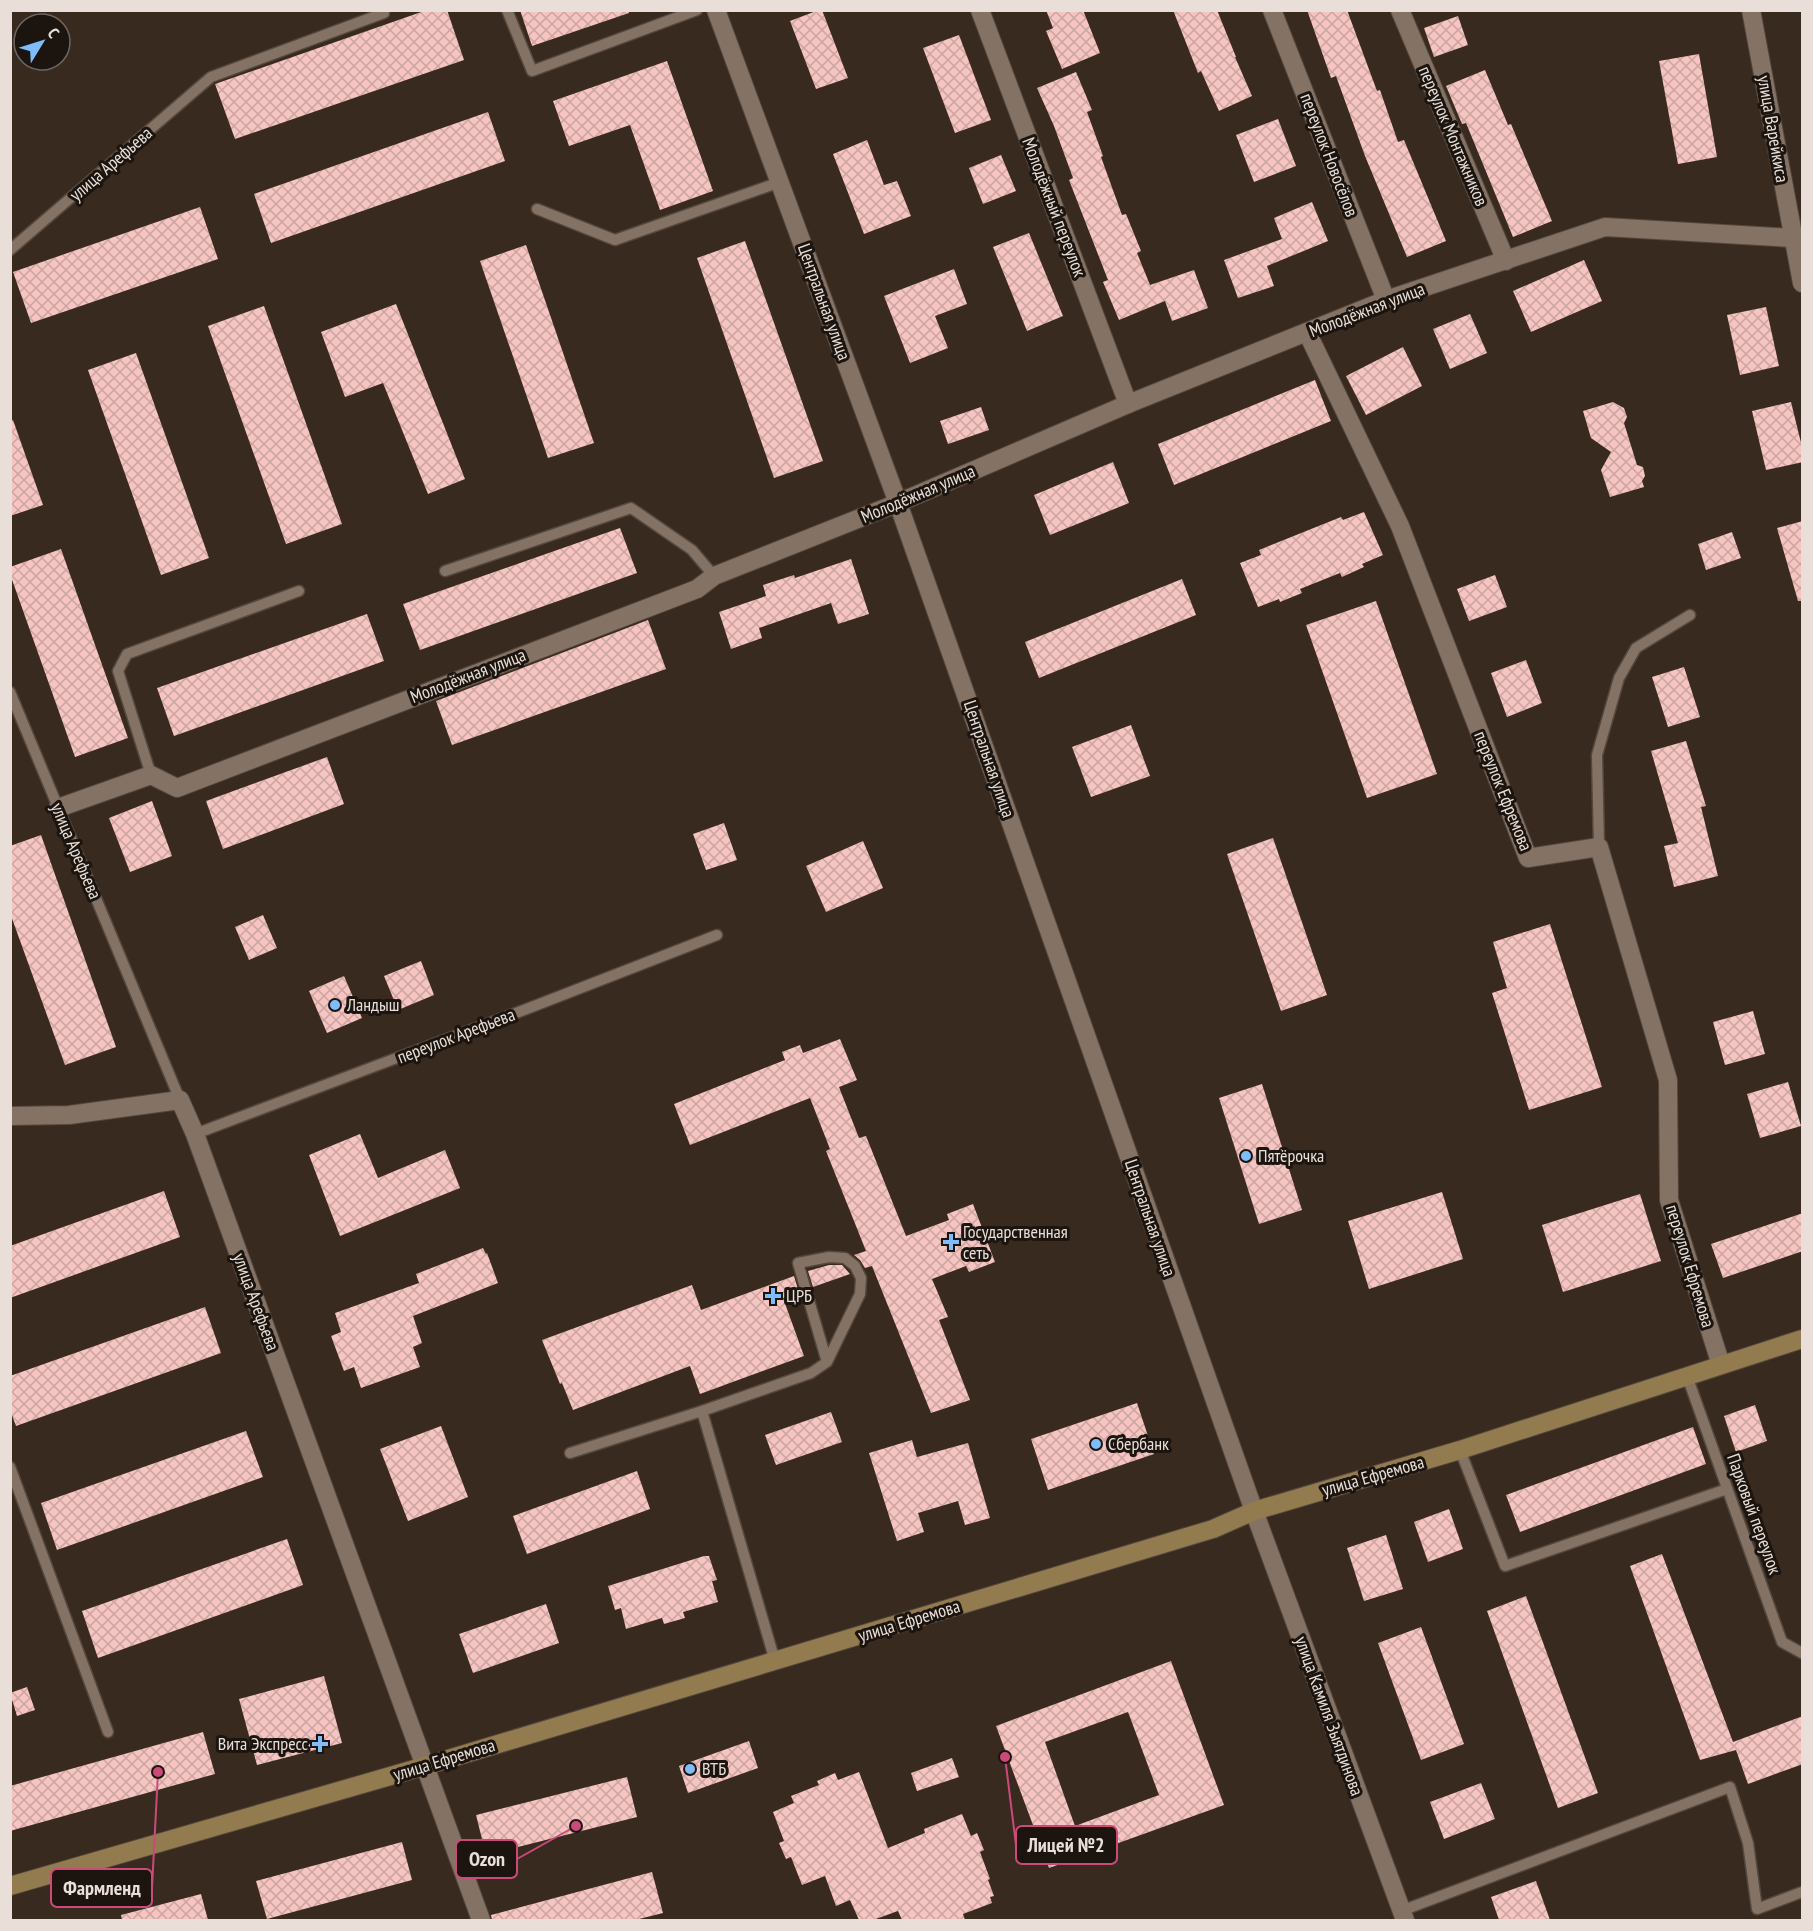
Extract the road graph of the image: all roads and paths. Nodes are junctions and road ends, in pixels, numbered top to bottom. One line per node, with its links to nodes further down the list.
1 (384, 10): 12 (lane, улица Арефьева)
2 (507, 10): 3 (lane)
3 (696, 10)
4 (716, 10): 9 (street, Центральная улица)
5 (980, 10): 17 (street, Молодёжный переулок)
6 (1272, 10): 15 (street, переулок Новосёлов)
7 (1400, 10): 13 (street, переулок Монтажников)
8 (1751, 10): 11 (street, улица Варейкиса)
9 (780, 182): 10 (lane); 18 (street, Центральная улица)
10 (537, 209)
11 (1793, 238): 13 (street, Молодёжная улица); 14 (street, улица Варейкиса)
12 (10, 250)
13 (1506, 261): 15 (street, Молодёжная улица)
14 (1803, 283)
15 (1386, 300): 16 (street, Молодёжная улица)
16 (1307, 332): 17 (street, Молодёжная улица); 26 (street, переулок Ефремова)
17 (1128, 404): 18 (street, Молодёжная улица)
18 (898, 503): 20 (street, Молодёжная улица); 40 (street, Центральная улица)
19 (445, 571): 20 (lane)
20 (714, 576): 24 (street, Молодёжная улица)
21 (299, 591): 24 (lane)
22 (1690, 615): 26 (lane)
23 (10, 692): 25 (lane, улица Арефьева)
24 (151, 775): 25 (street)
25 (58, 808): 28 (lane, улица Арефьева)
26 (1599, 847): 33 (street, переулок Ефремова)
27 (717, 935): 30 (lane, переулок Арефьева)
28 (180, 1100): 29 (street); 30 (street, улица Арефьева)
29 (10, 1116)
30 (195, 1134): 44 (street, улица Арефьева)
31 (1803, 1339): 33 (street, улица Ефремова)
32 (827, 1362): 32 (lane); 35 (lane)
33 (1721, 1365): 34 (street, улица Ефремова)
34 (1687, 1376): 36 (street, улица Ефремова); 39 (lane, Парковый переулок)
35 (702, 1411): 37 (lane); 42 (lane)
36 (1460, 1450): 39 (lane); 40 (street, улица Ефремова)
37 (570, 1453)
38 (10, 1467): 43 (lane)
39 (1728, 1489): 41 (lane, Парковый переулок)
40 (1254, 1511): 42 (street, улица Ефремова); 47 (street, улица Камиля Зыятдинова)
41 (1803, 1653)
42 (776, 1661): 44 (street, улица Ефремова)
43 (108, 1732)
44 (425, 1766): 45 (street, улица Ефремова); 48 (street, улица Арефьева)
45 (10, 1886)
46 (1803, 1892): 47 (lane)
47 (1403, 1916)
48 (481, 1920)

